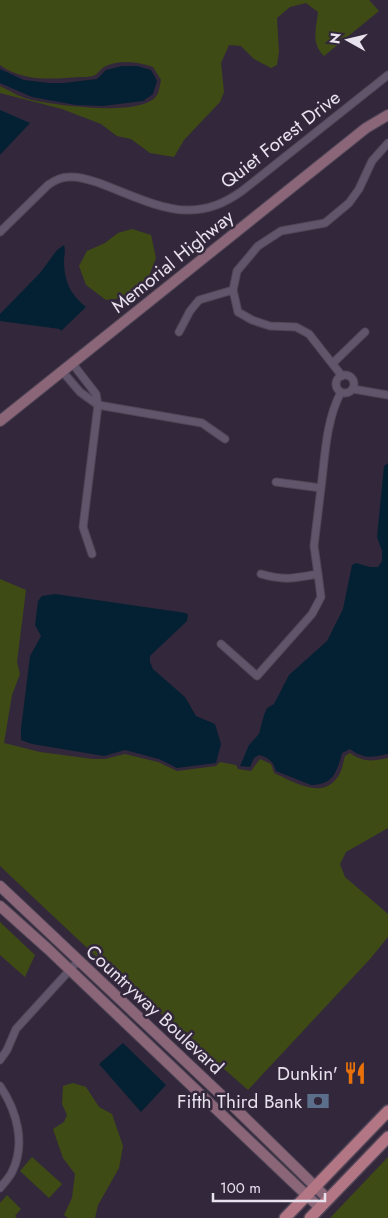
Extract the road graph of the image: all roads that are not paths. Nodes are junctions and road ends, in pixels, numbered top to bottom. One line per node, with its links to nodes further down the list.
1 (388, 75): 6 (street, Quiet Forest Drive)
2 (388, 108): 4 (street, Memorial Highway)
3 (388, 115): 4 (street, Memorial Highway)
4 (366, 128): 10 (street, Memorial Highway)
5 (388, 143): 7 (street)
6 (0, 232)
7 (234, 290): 8 (street); 11 (street)
8 (179, 332)
9 (365, 332): 11 (street)
10 (72, 363): 12 (street, Memorial Highway); 17 (street)
11 (333, 363): 13 (street)
12 (62, 371): 17 (street); 18 (street, Memorial Highway)
13 (342, 376): 14 (street); 15 (street)
14 (352, 389): 15 (street); 16 (street)
15 (341, 392): 21 (street)
16 (388, 395)
17 (98, 405): 19 (street); 22 (street)
18 (0, 421)
19 (225, 439)
20 (276, 482): 21 (street)
21 (321, 488): 24 (street)
22 (92, 554)
23 (261, 574): 24 (street)
24 (318, 574): 25 (street)
25 (221, 644)
26 (0, 886): 28 (street, Countryway Boulevard)
27 (0, 906): 29 (street, Countryway Boulevard)
28 (78, 961): 29 (street); 34 (street, Countryway Boulevard)
29 (70, 971): 30 (street); 36 (street, Countryway Boulevard)
30 (0, 1060)
31 (0, 1086): 35 (street)
32 (388, 1111): 34 (main road)
33 (388, 1137): 37 (main road)
34 (316, 1187): 36 (main road); 37 (street, Countryway Boulevard)
35 (0, 1188)
36 (307, 1196): 37 (street, Countryway Boulevard); 38 (main road)
37 (324, 1204): 39 (main road)
38 (285, 1218)
39 (310, 1218)

